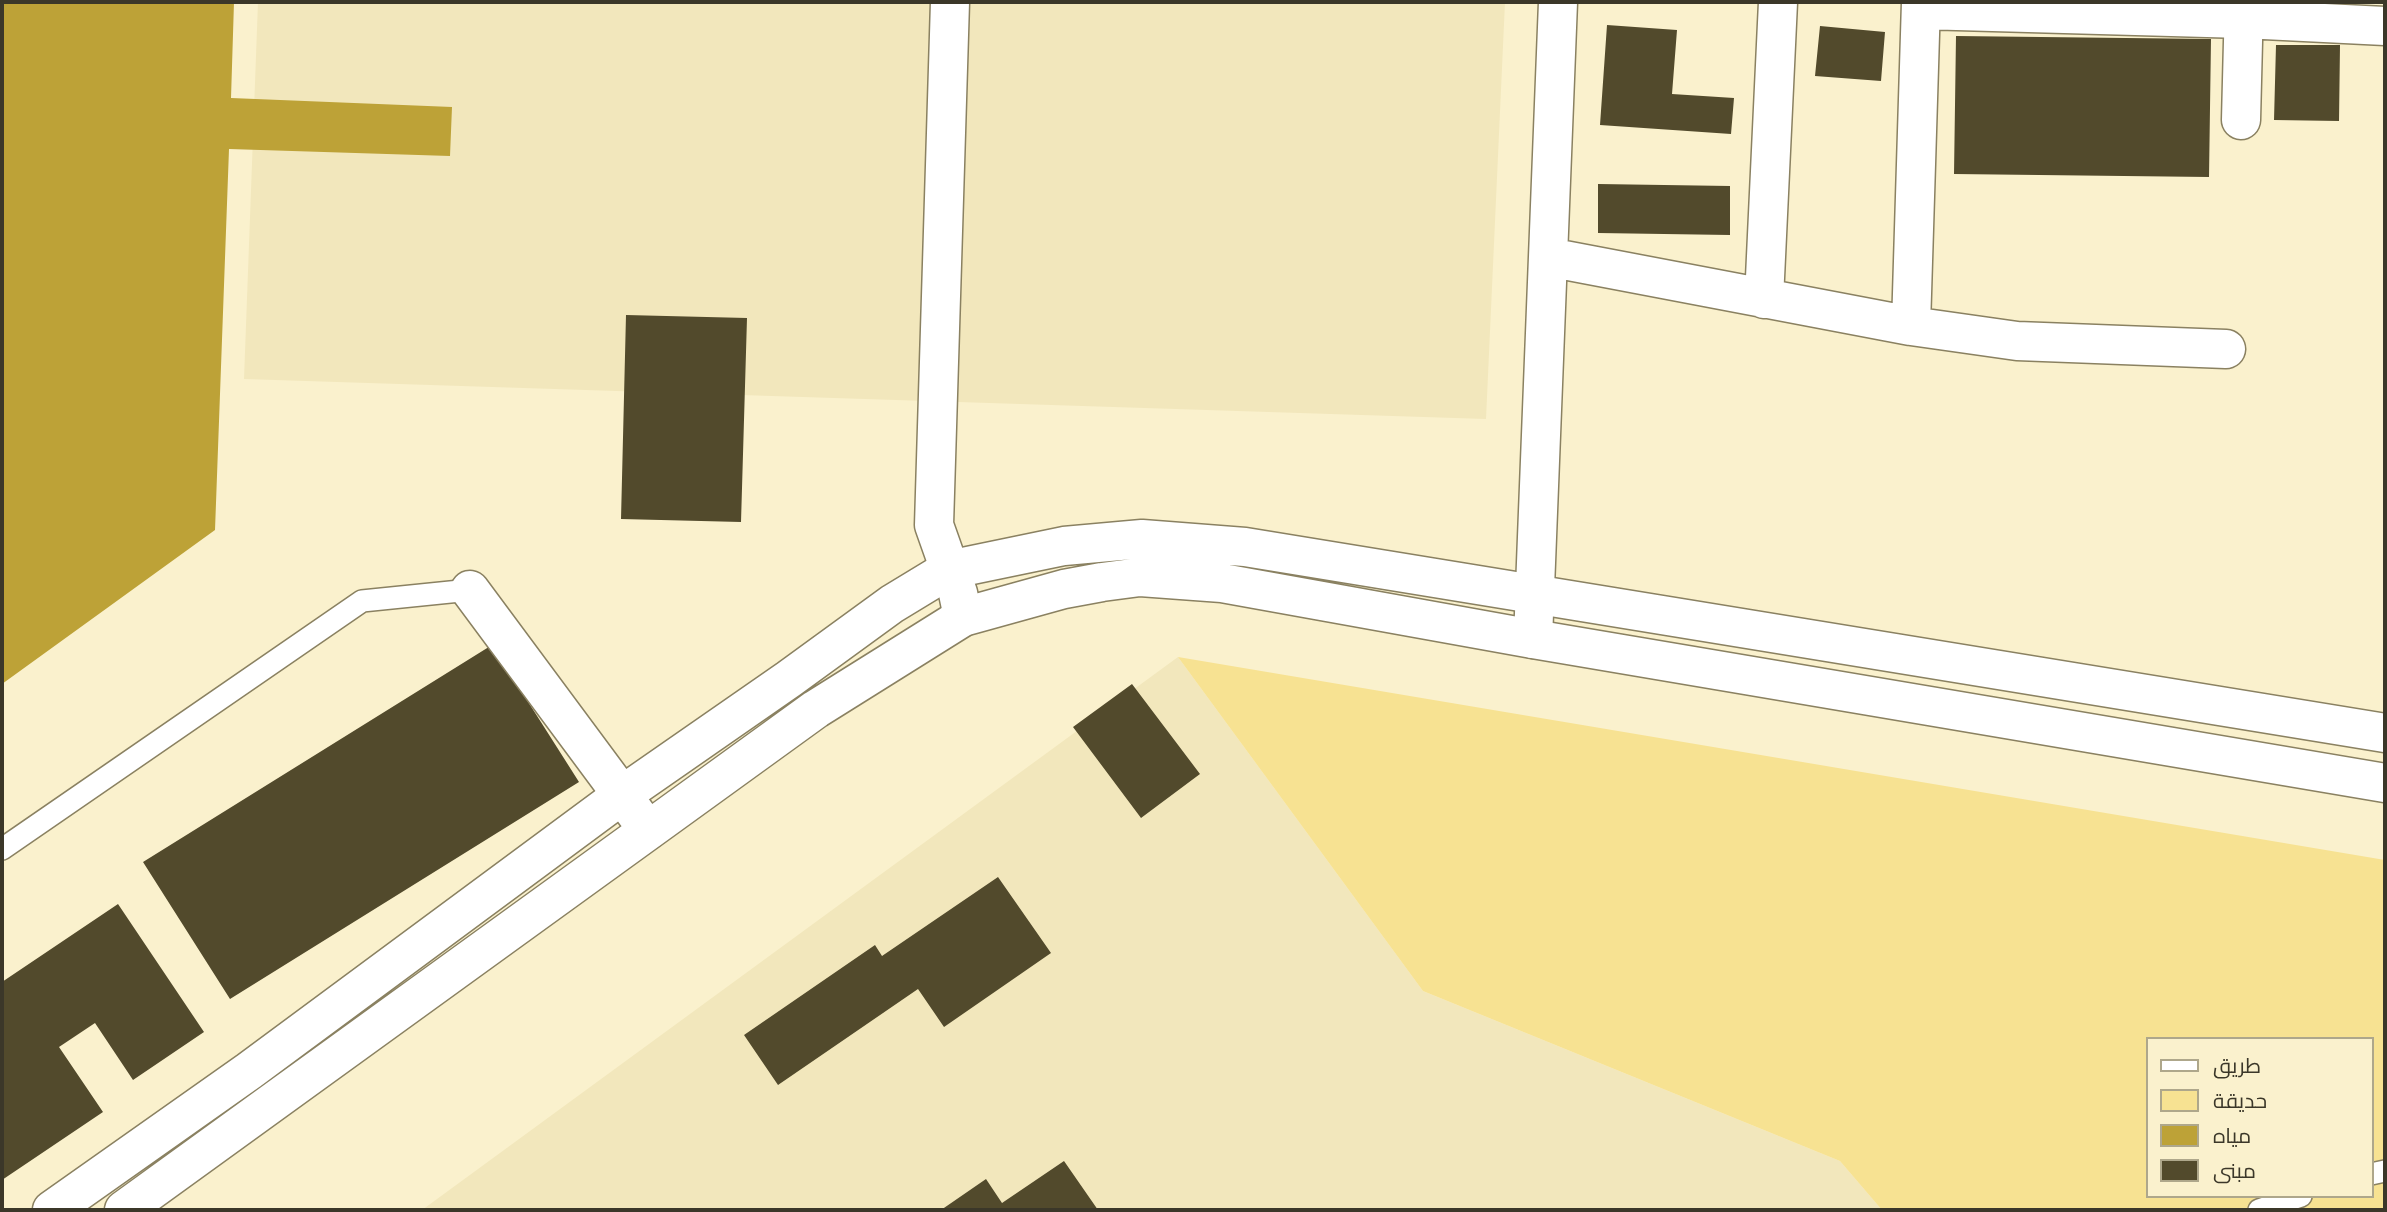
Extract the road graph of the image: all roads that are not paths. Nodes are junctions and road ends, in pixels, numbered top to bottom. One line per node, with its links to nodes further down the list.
1 (950, 2): 12 (street)
2 (1558, 2): 8 (street)
3 (1777, 2): 9 (street)
4 (1921, 6): 5 (street); 10 (street)
5 (2244, 10): 6 (street); 7 (street)
6 (2385, 26)
7 (2241, 120)
8 (1548, 257): 9 (street); 14 (street)
9 (1764, 299): 10 (street)
10 (1911, 326): 11 (street)
11 (2226, 349)
12 (948, 570): 14 (street); 15 (street); 19 (street)
13 (470, 590): 19 (street); 21 (lane)
14 (1536, 596): 16 (street); 17 (street)
15 (963, 617): 16 (street); 20 (street)
16 (1533, 639): 18 (street)
17 (2385, 733)
18 (2385, 783)
19 (622, 795): 20 (street); 22 (street)
20 (648, 830): 23 (street)
21 (2, 849)
22 (249, 1071): 23 (street); 25 (street)
23 (275, 1103): 26 (street)
24 (2295, 1198): 27 (lane)
25 (52, 1210)
26 (124, 1210)
27 (2259, 1210)

